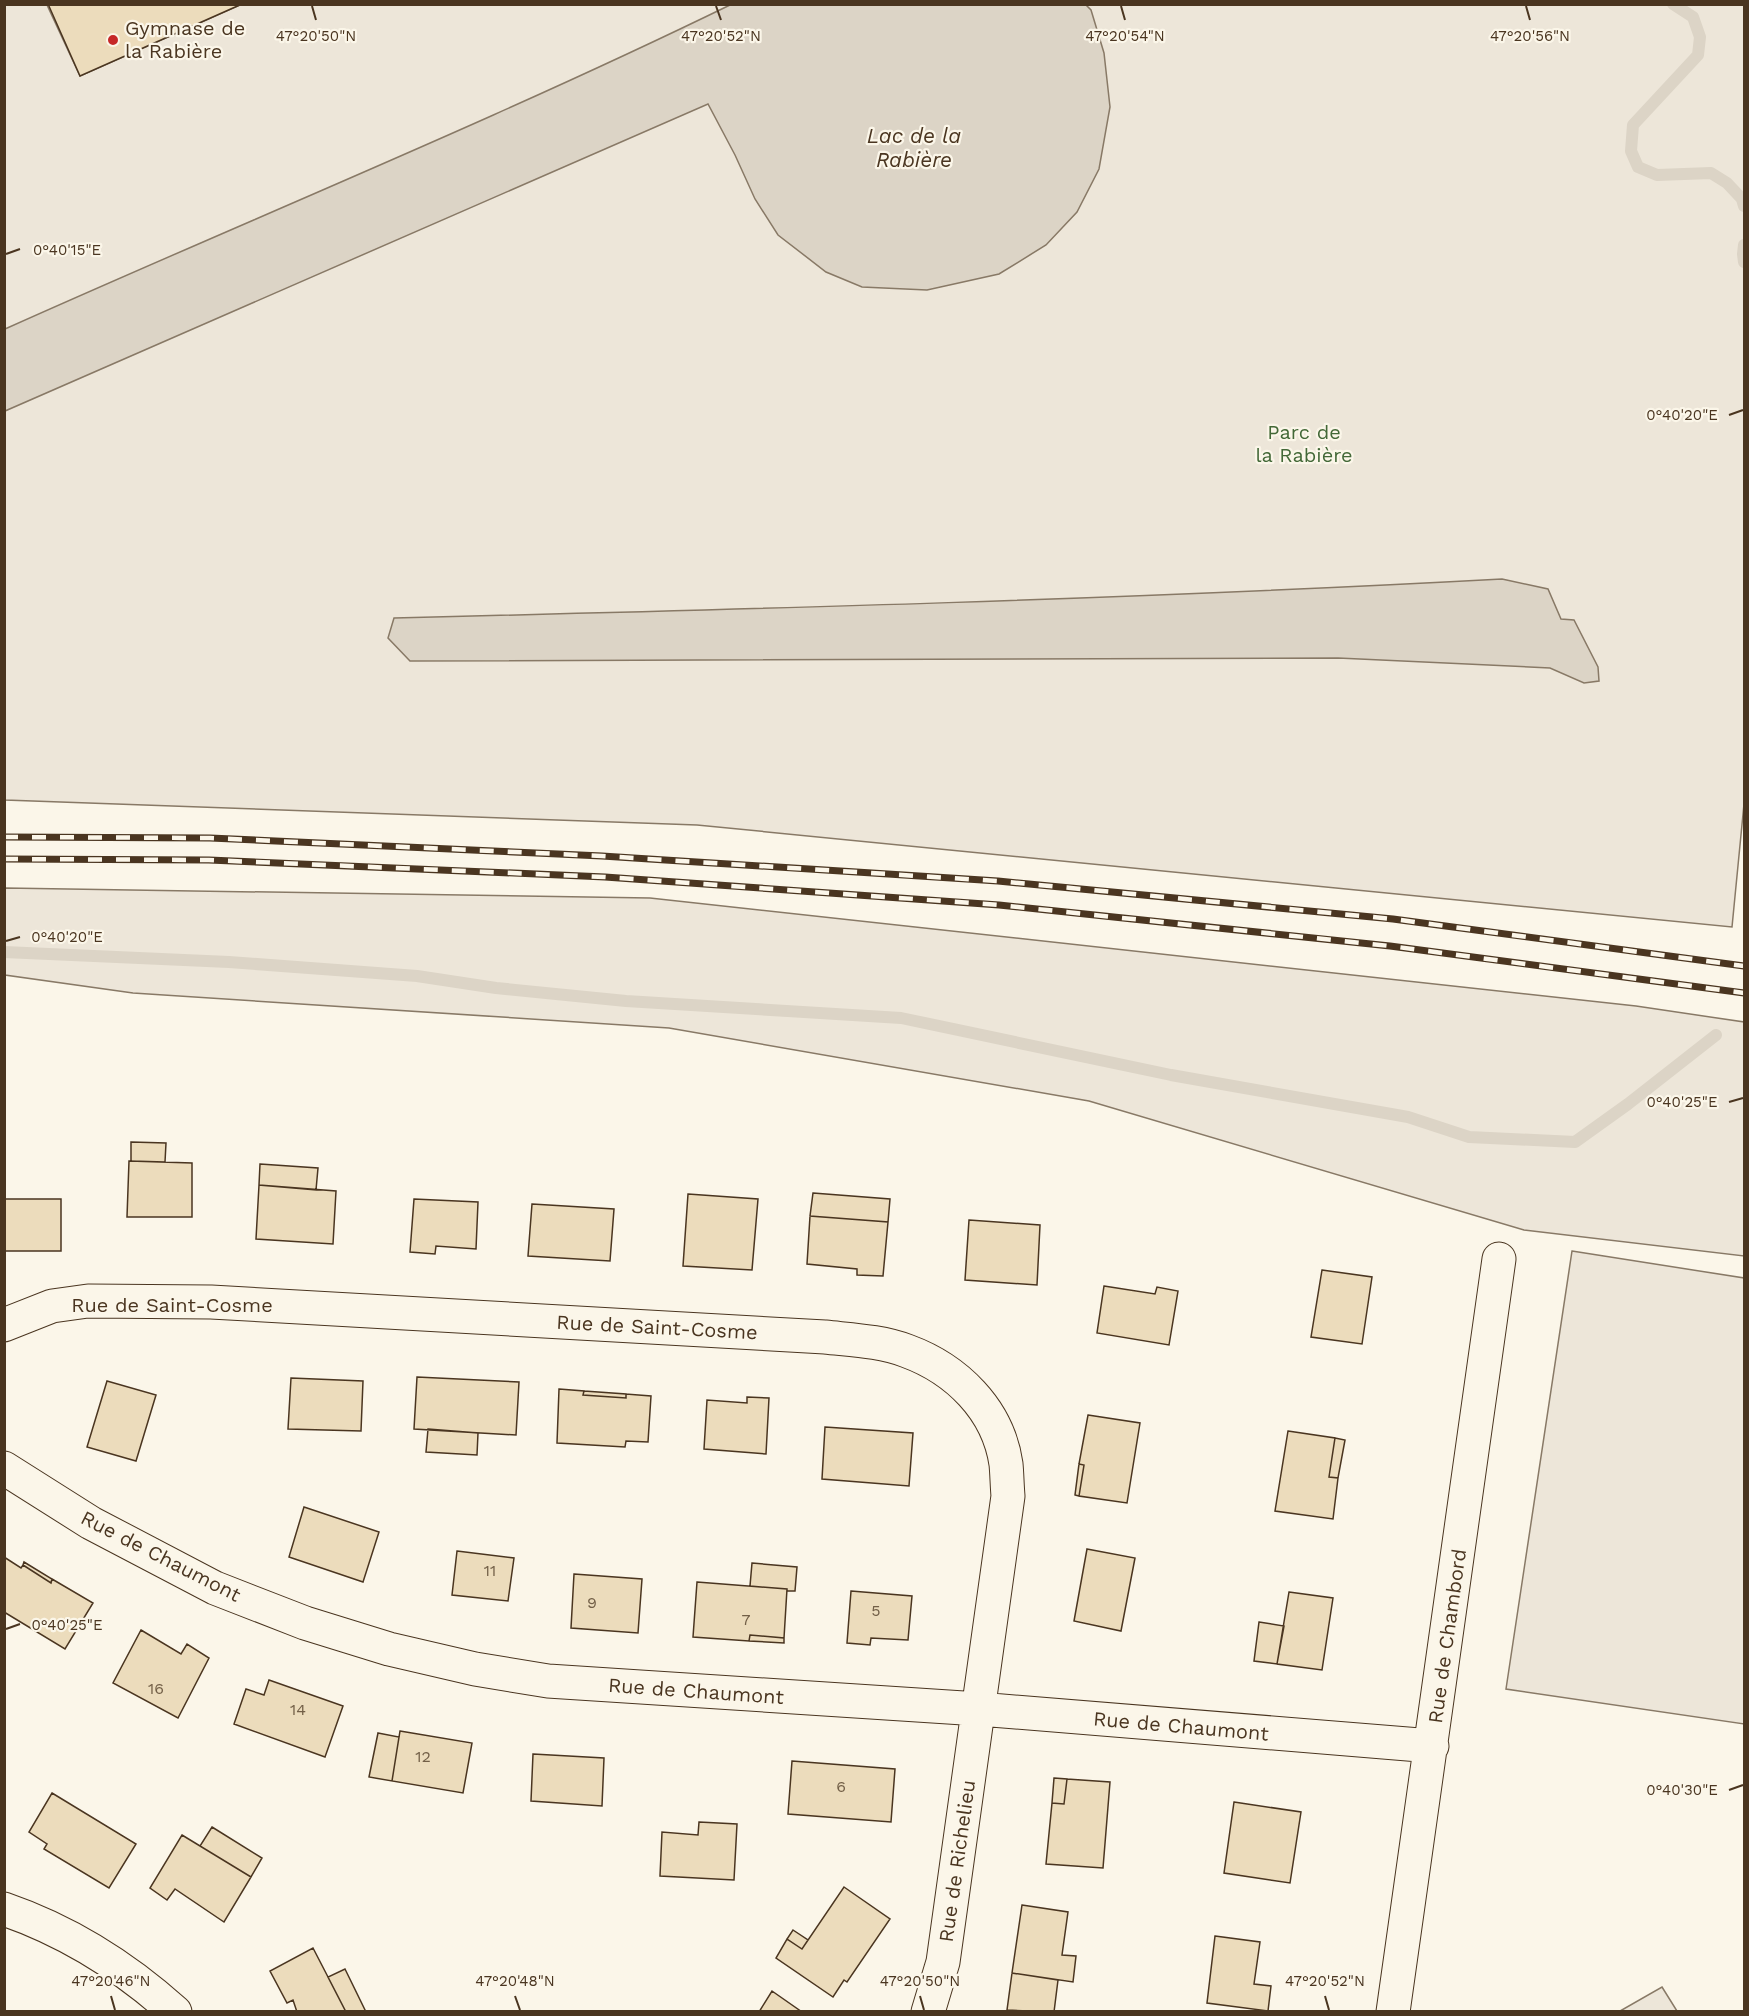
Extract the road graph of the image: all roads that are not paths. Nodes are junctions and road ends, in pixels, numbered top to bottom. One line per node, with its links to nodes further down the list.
1 (1499, 1259): 5 (street, Rue de Chambord)
2 (4, 1325): 4 (street, Rue de Saint-Cosme)
3 (4, 1468): 4 (street, Rue de Chaumont)
4 (979, 1710): 5 (street, Rue de Chaumont); 8 (street, Rue de Richelieu)
5 (1432, 1746): 9 (street, Rue de Chambord)
6 (4, 1908): 7 (street)
7 (175, 2012)
8 (928, 2012)
9 (1394, 2012)

